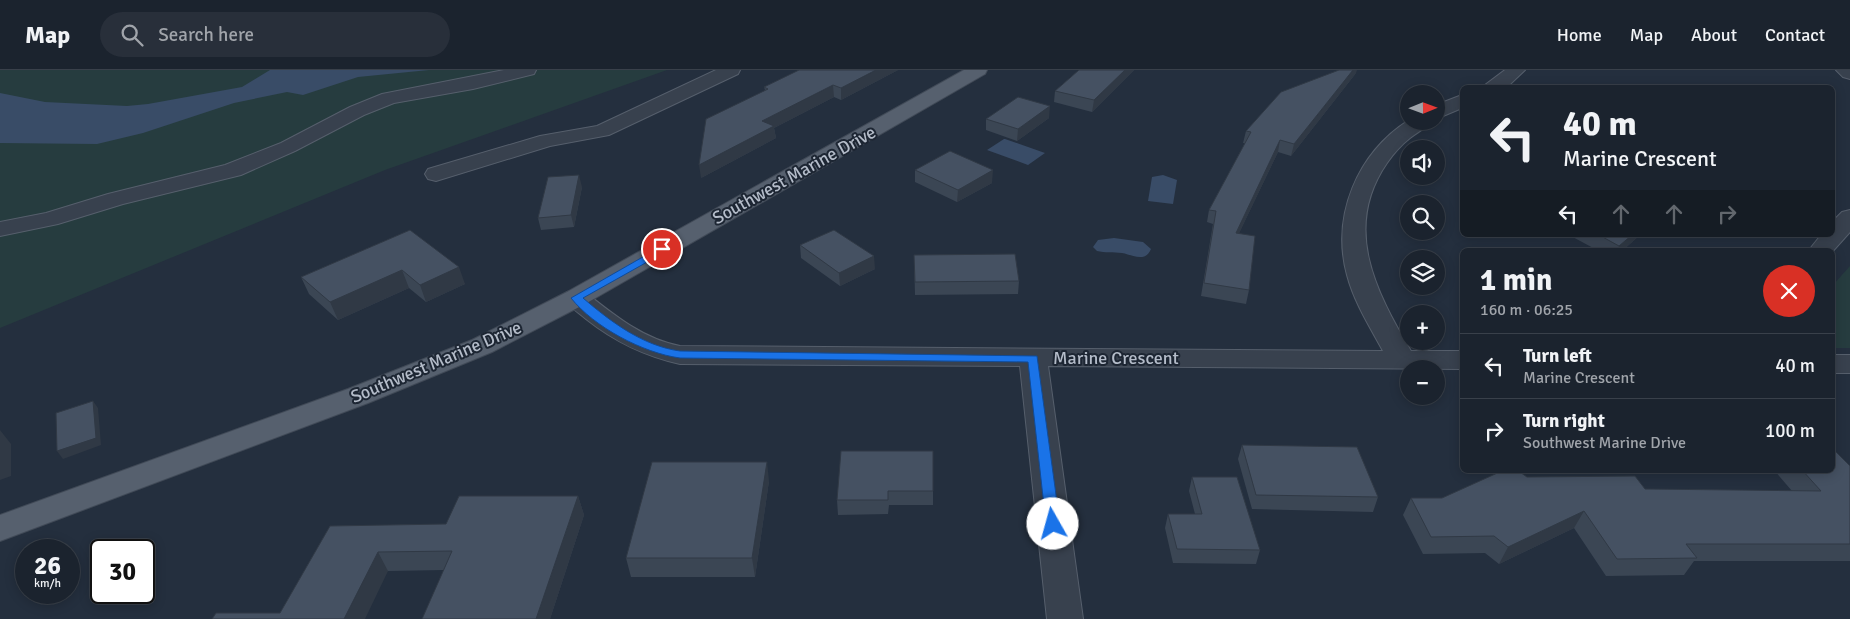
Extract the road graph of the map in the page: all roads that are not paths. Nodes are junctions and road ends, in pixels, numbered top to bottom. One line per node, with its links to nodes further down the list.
1 (527, 70): 13 (street)
2 (731, 70): 11 (street)
3 (978, 70): 17 (main road, Southwest Marine Drive)
4 (1516, 70): 7 (street)
5 (1845, 70): 6 (street)
6 (1850, 73)
7 (1496, 85)
8 (1460, 102): 9 (street)
9 (1445, 109)
10 (1408, 130): 19 (street)
11 (436, 174)
12 (1850, 217): 14 (street)
13 (0, 229)
14 (1835, 234)
15 (1832, 237): 16 (street)
16 (1823, 248)
17 (576, 298): 18 (street, Marine Crescent); 23 (main road, Southwest Marine Drive)
18 (1033, 358): 19 (street, Marine Crescent); 24 (street)
19 (1402, 359): 20 (street, Marine Crescent)
20 (1460, 360)
21 (1835, 364): 22 (street)
22 (1850, 364)
23 (0, 528)
24 (1065, 619)

